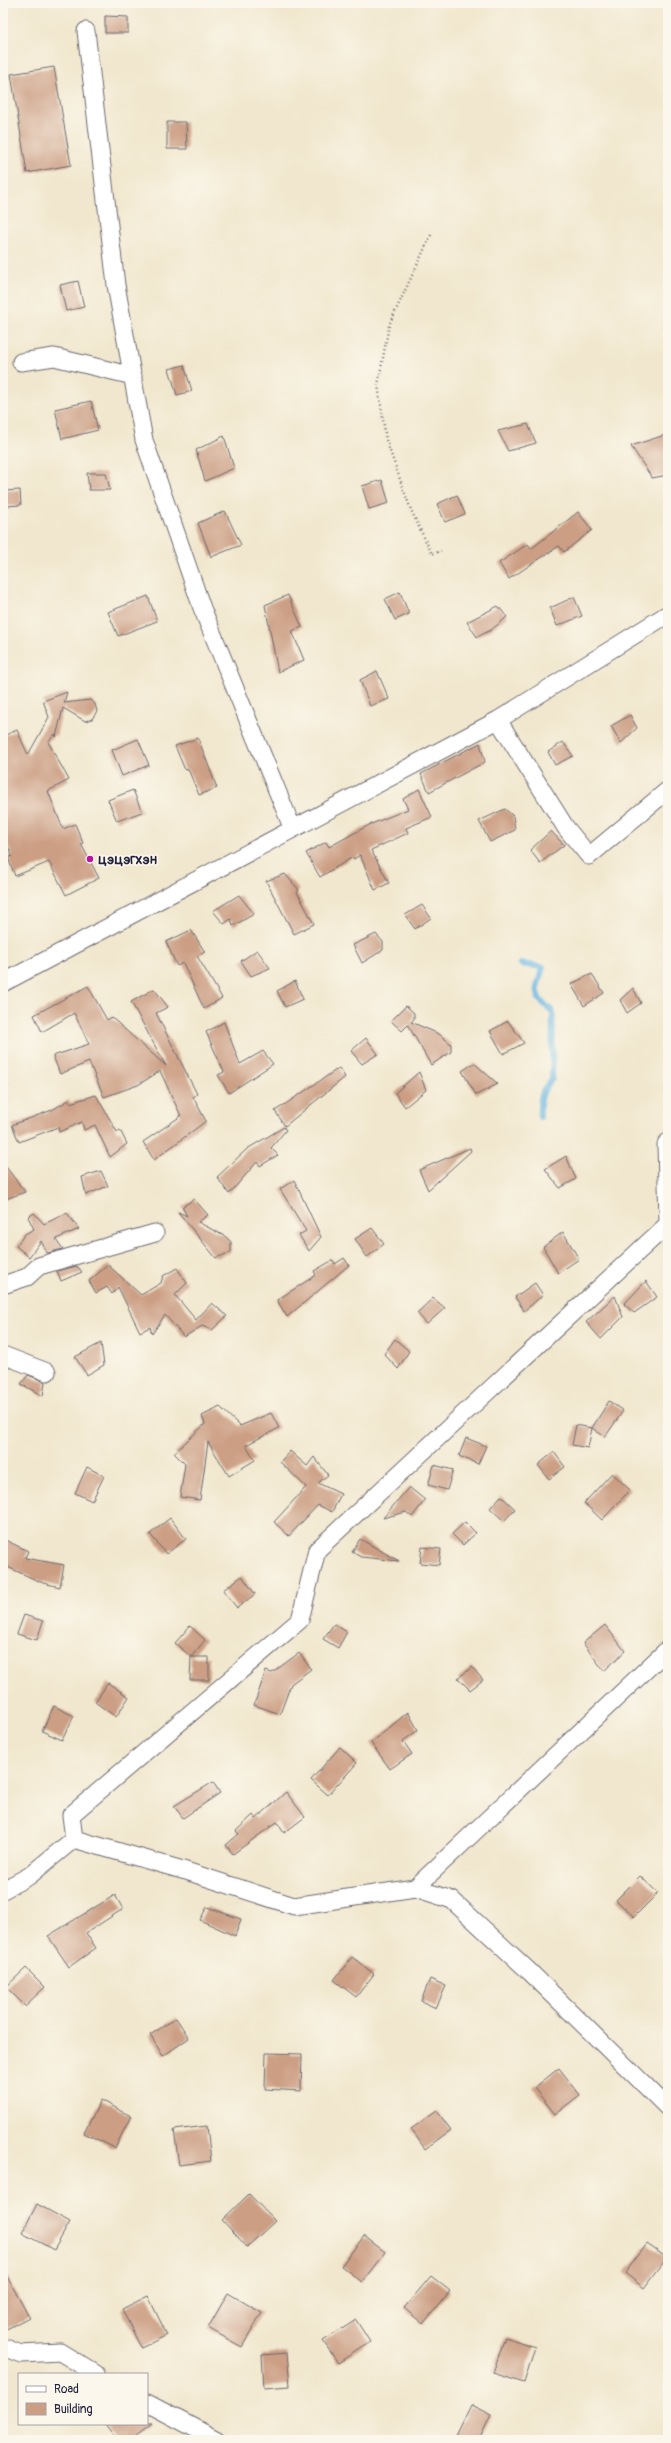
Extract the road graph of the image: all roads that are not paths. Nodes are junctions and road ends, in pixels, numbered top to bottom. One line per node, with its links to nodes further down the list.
1 (86, 31): 3 (street)
2 (21, 362): 3 (street)
3 (132, 376): 7 (street)
4 (668, 614): 5 (street)
5 (498, 720): 6 (street); 7 (street)
6 (668, 790)
7 (292, 827): 8 (street)
8 (3, 983)
9 (668, 1142): 10 (street)
10 (668, 1223): 16 (street)
11 (155, 1233): 12 (street)
12 (3, 1285)
13 (3, 1355): 14 (street)
14 (47, 1372)
15 (668, 1649): 17 (street)
16 (74, 1839): 17 (street); 18 (street)
17 (415, 1888): 19 (street)
18 (3, 1890)
19 (668, 2108)
20 (3, 2348): 21 (street)
21 (94, 2373)
22 (148, 2404): 23 (street)
23 (217, 2440)

